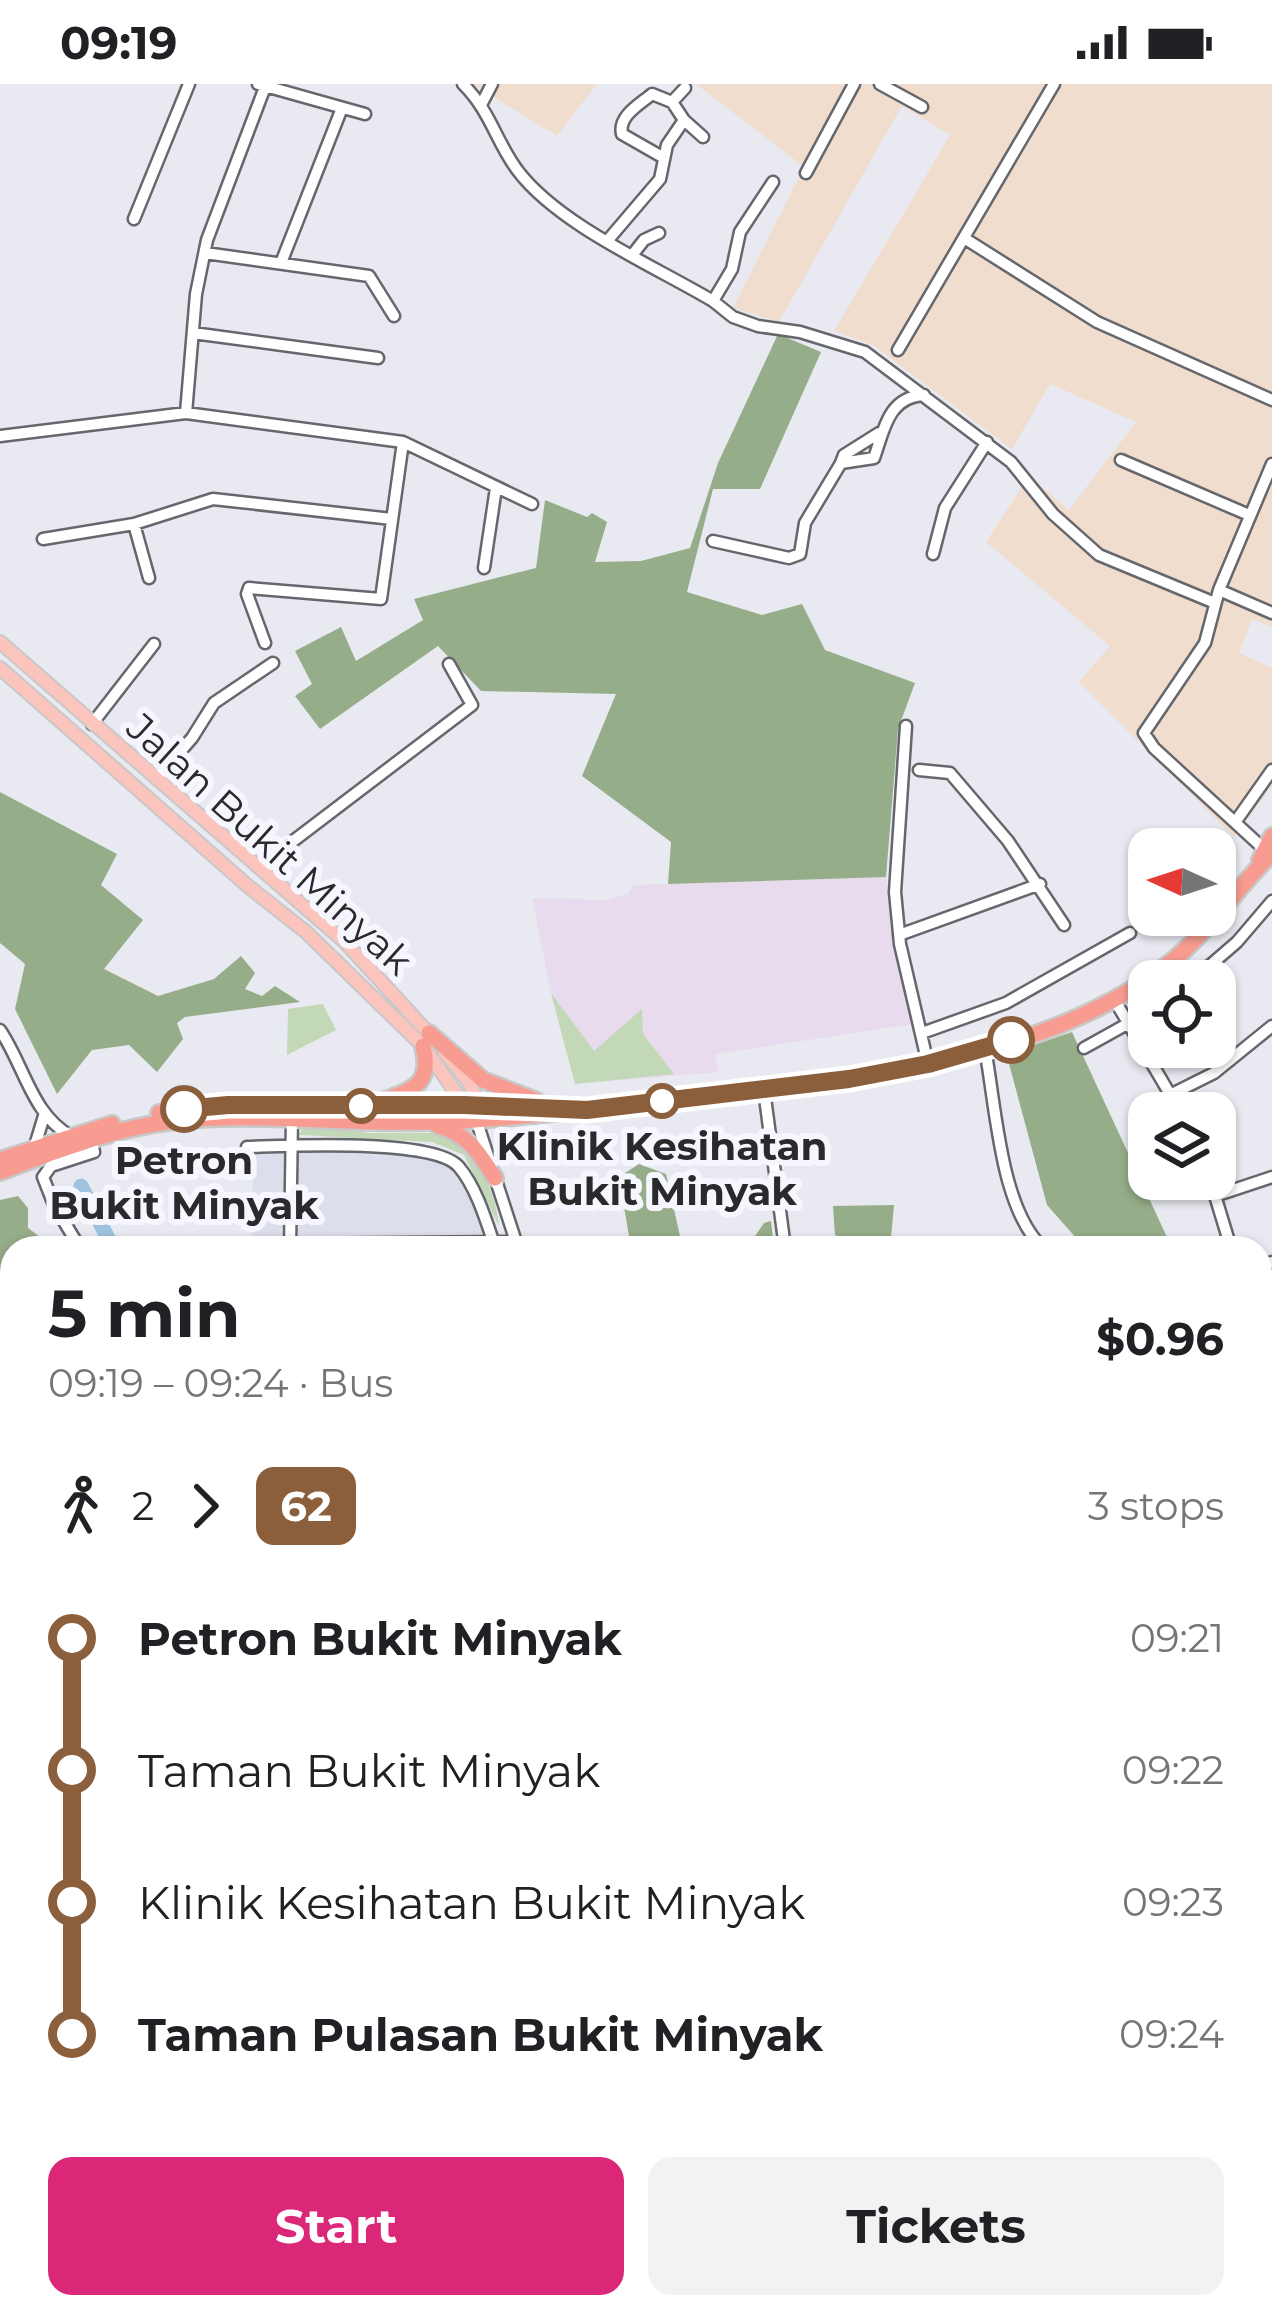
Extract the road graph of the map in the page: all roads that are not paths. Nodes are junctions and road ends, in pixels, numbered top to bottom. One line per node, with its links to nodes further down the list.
1 (189, 84): 19 (street)
2 (463, 84): 10 (street)
3 (492, 84): 10 (street)
4 (854, 84): 17 (street)
5 (880, 84): 11 (street)
6 (1054, 84): 21 (street)
7 (262, 85): 12 (street); 23 (street)
8 (685, 88): 9 (street)
9 (672, 102): 14 (street); 16 (street)
10 (482, 103): 22 (street)
11 (922, 107)
12 (342, 108): 13 (street); 25 (street)
13 (365, 114)
14 (684, 120): 15 (street); 16 (street)
15 (703, 137)
16 (664, 158): 22 (street)
17 (806, 173)
18 (773, 182): 26 (street)
19 (134, 219)
20 (659, 233): 24 (street)
21 (964, 238): 29 (street); 32 (street)
22 (608, 240): 24 (street)
23 (205, 253): 25 (street); 28 (street)
24 (633, 254): 26 (street)
25 (281, 263): 27 (street)
26 (713, 301): 31 (street)
27 (394, 316)
28 (193, 332): 30 (street); 33 (street)
29 (898, 350)
30 (378, 358)
31 (924, 395): 34 (street); 37 (street)
32 (1272, 400)
33 (186, 413): 35 (street); 36 (street)
34 (878, 433): 39 (street); 39 (street)
35 (0, 436)
36 (404, 442): 41 (street); 44 (street)
37 (987, 442): 48 (street); 51 (street)
38 (1120, 460): 43 (street)
39 (841, 463): 47 (street)
40 (1272, 464): 43 (street)
41 (496, 488): 42 (street); 49 (street)
42 (532, 504)
43 (1249, 515): 51 (street)
44 (392, 519): 45 (street); 55 (street)
45 (134, 524): 46 (street); 50 (street)
46 (43, 539)
47 (713, 541)
48 (933, 554)
49 (484, 568)
50 (149, 578)
51 (1217, 597): 52 (street); 67 (street)
52 (1272, 613)
53 (0, 642): 59 (main road, Jalan Bukit Minyak)
54 (154, 644): 59 (street)
55 (265, 644)
56 (273, 663): 66 (street)
57 (449, 664): 69 (street)
58 (0, 668): 61 (main road, Jalan Bukit Minyak)
59 (92, 724): 61 (main road); 62 (main road, Jalan Bukit Minyak)
60 (905, 726): 74 (street)
61 (80, 738): 63 (main road, Jalan Bukit Minyak)
62 (110, 739): 63 (main road); 66 (main road, Jalan Bukit Minyak)
63 (100, 755): 82 (main road, Jalan Bukit Minyak)
64 (919, 770): 70 (street)
65 (1272, 770): 67 (street)
66 (157, 778): 69 (main road, Jalan Bukit Minyak)
67 (1236, 821): 68 (street)
68 (1270, 846): 76 (highway)
69 (259, 867): 82 (main road, Jalan Bukit Minyak)
70 (1040, 884): 72 (street); 74 (street)
71 (1272, 901): 75 (street)
72 (1064, 925)
73 (1128, 934): 81 (street)
74 (899, 935): 81 (street)
75 (1216, 960)
76 (1114, 1000): 77 (street); 84 (highway)
77 (1128, 1021)
78 (1128, 1025): 83 (street)
79 (1272, 1025): 87 (street)
80 (0, 1030): 91 (street)
81 (922, 1033): 85 (street)
82 (426, 1039): 88 (highway); 89 (highway); 90 (main road, Jalan Bukit Minyak)
83 (1084, 1048)
84 (985, 1049): 85 (highway); 110 (street)
85 (928, 1064): 86 (highway)
86 (764, 1090): 89 (highway); 109 (street)
87 (1176, 1092)
88 (365, 1106): 90 (highway); 94 (highway)
89 (587, 1110): 90 (highway)
90 (477, 1112): 93 (highway); 102 (street)
91 (44, 1116): 94 (street); 98 (street)
92 (292, 1118): 93 (highway); 95 (highway); 96 (street)
93 (426, 1123): 102 (highway)
94 (71, 1136): 98 (highway)
95 (92, 1141): 100 (highway); 105 (street)
96 (292, 1144): 97 (street); 106 (street); 107 (street)
97 (247, 1148)
98 (34, 1149): 99 (highway)
99 (0, 1160)
100 (0, 1172)
101 (1272, 1177): 103 (street)
102 (495, 1178): 108 (street)
103 (1236, 1189)
104 (1216, 1200): 111 (street)
105 (73, 1236)
106 (290, 1236)
107 (490, 1236)
108 (514, 1236)
109 (783, 1236)
110 (1030, 1236)
111 (1228, 1236)

